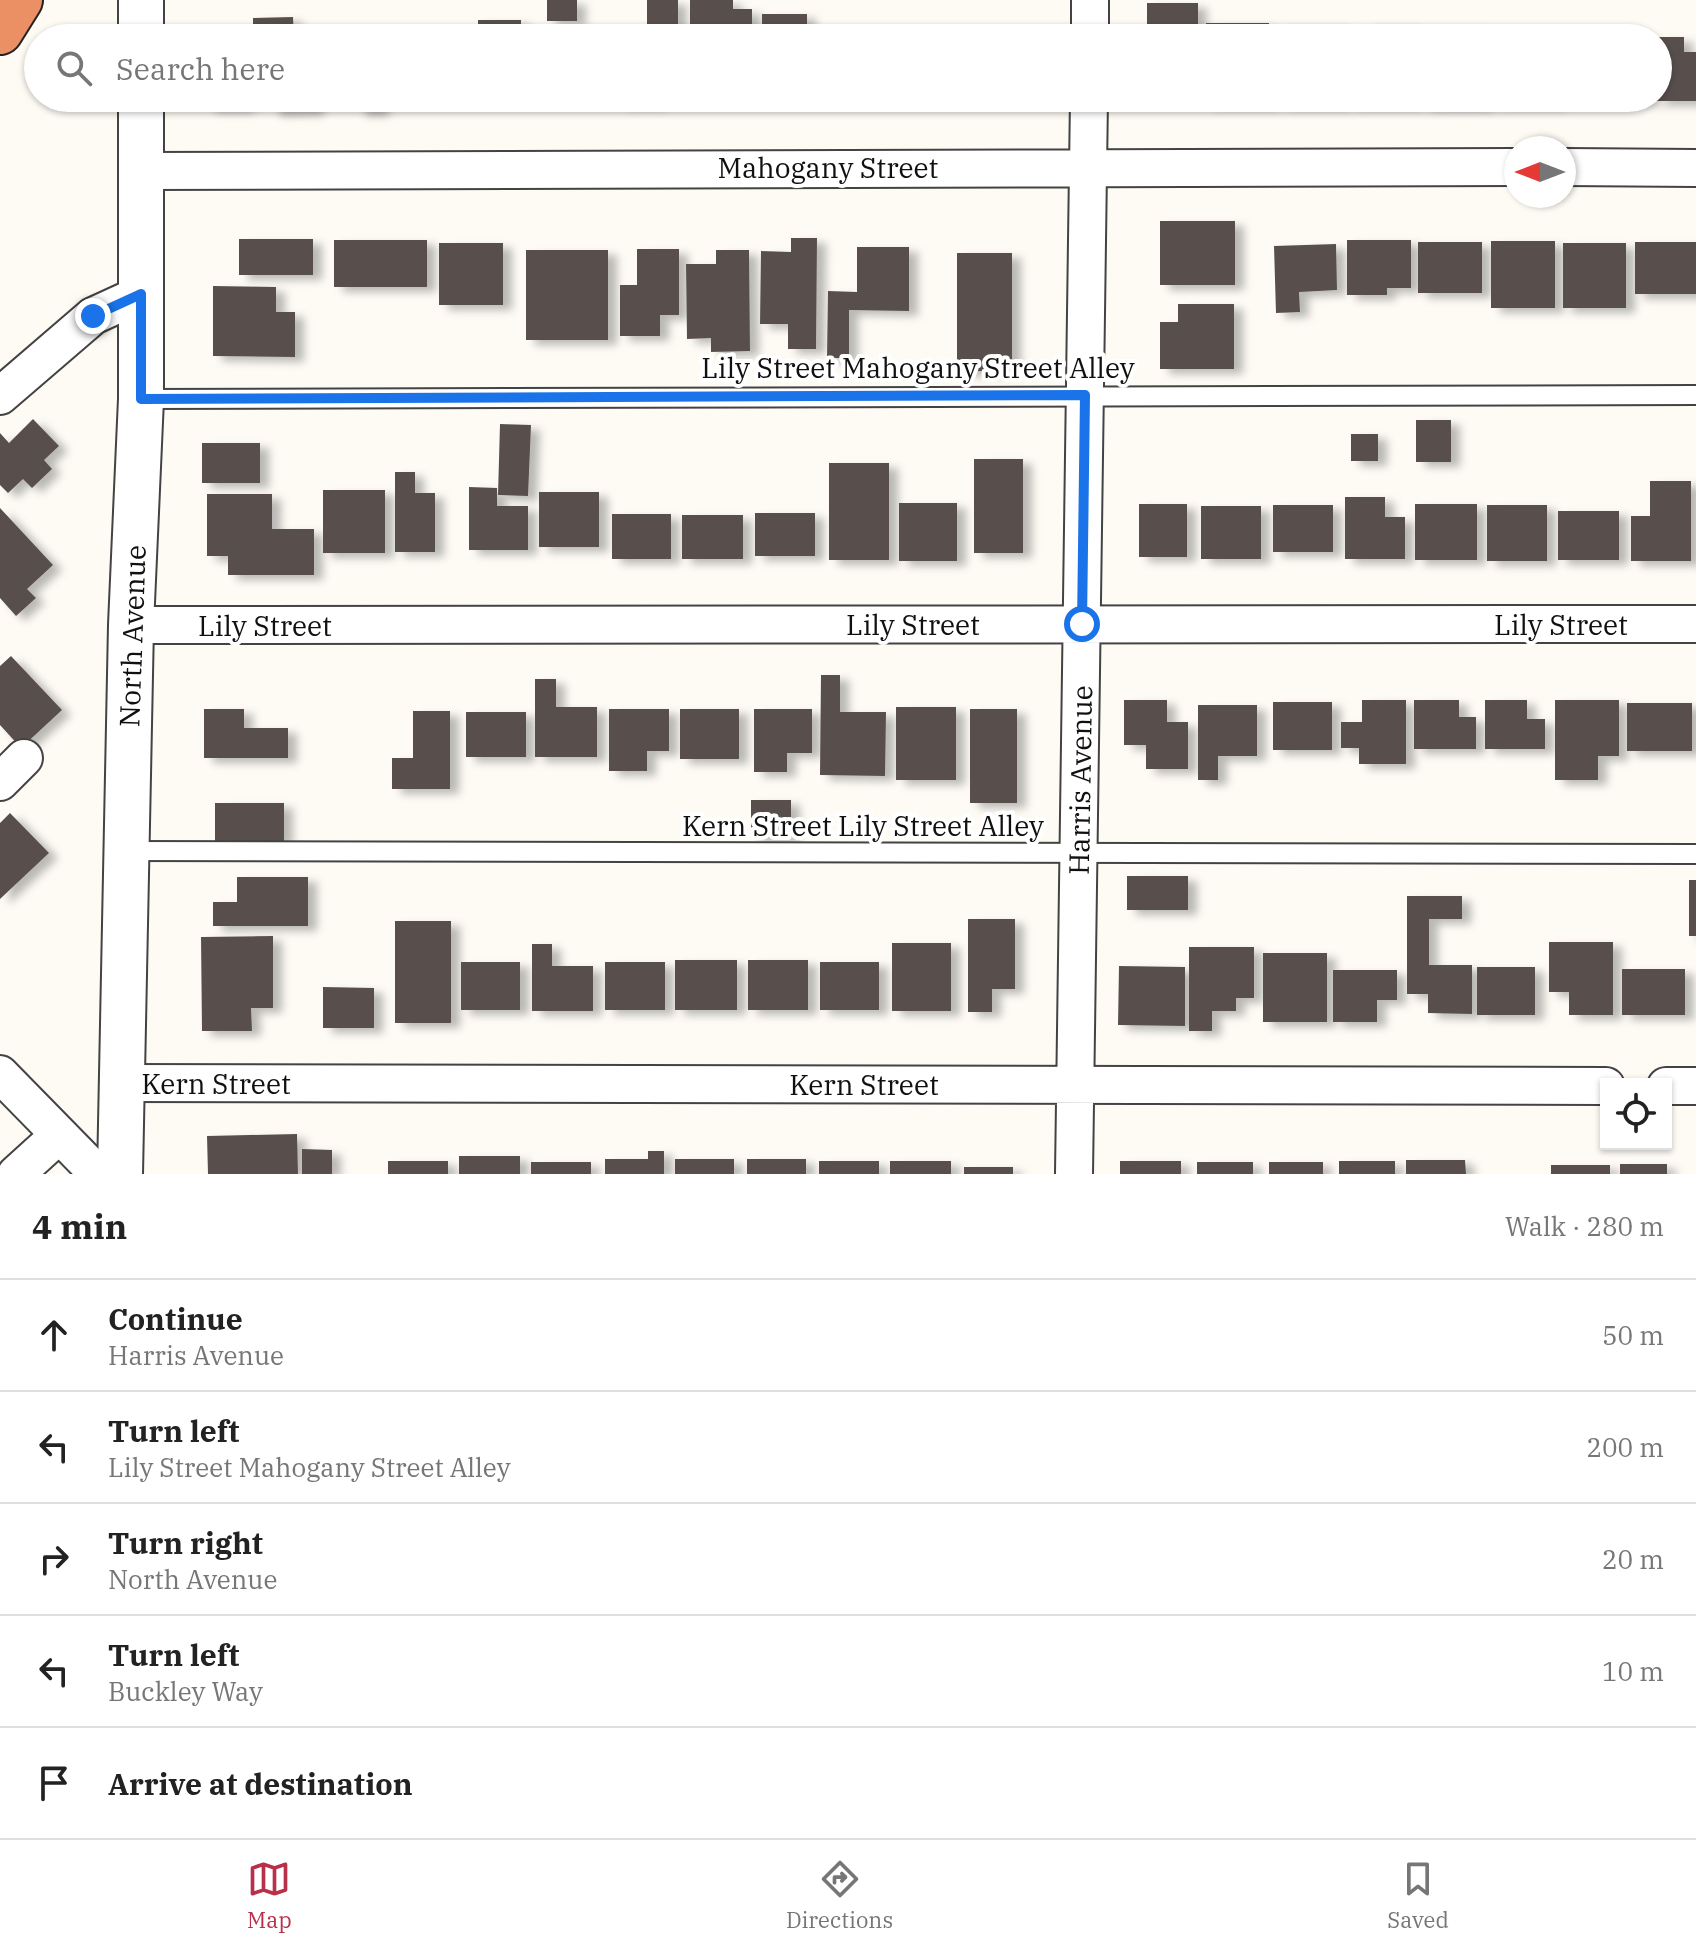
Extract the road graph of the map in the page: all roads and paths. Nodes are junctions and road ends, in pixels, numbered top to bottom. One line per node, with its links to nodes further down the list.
1 (20, 0): 6 (highway)
2 (141, 0): 4 (street)
3 (1090, 0): 5 (street)
4 (141, 24)
5 (1090, 24)
6 (0, 32)
7 (141, 112): 13 (street, North Avenue)
8 (1089, 112): 9 (street, Harris Avenue)
9 (1088, 166): 10 (street, Mahogany Street); 13 (street, Mahogany Street); 15 (street, Harris Avenue)
10 (1504, 167)
11 (1576, 167): 12 (street)
12 (1696, 168)
13 (141, 171): 14 (street, North Avenue)
14 (141, 294): 17 (street); 18 (street, North Avenue)
15 (1085, 395): 16 (lane, Lily Street Mahogany Street Alley); 18 (lane, Lily Street Mahogany Street Alley); 19 (street, Harris Avenue)
16 (1696, 395)
17 (0, 396)
18 (141, 399): 21 (street, North Avenue)
19 (1082, 624): 20 (street, Lily Street); 21 (street, Lily Street); 23 (street, Harris Avenue)
20 (1696, 624)
21 (131, 625): 22 (street, North Avenue)
22 (126, 851): 23 (lane, Kern Street Lily Street Alley); 26 (street, North Avenue)
23 (1079, 853): 24 (lane, Kern Street Lily Street Alley); 27 (street, Harris Avenue)
24 (1696, 854)
25 (0, 1074): 31 (street)
26 (121, 1083): 27 (street, Kern Street); 34 (street, North Avenue)
27 (1075, 1084): 28 (street, Kern Street); 35 (street, Harris Avenue)
28 (1600, 1086)
29 (1672, 1086): 30 (street)
30 (1696, 1086)
31 (59, 1135): 32 (street); 33 (street)
32 (16, 1174)
33 (98, 1174)
34 (120, 1174)
35 (1074, 1174)

